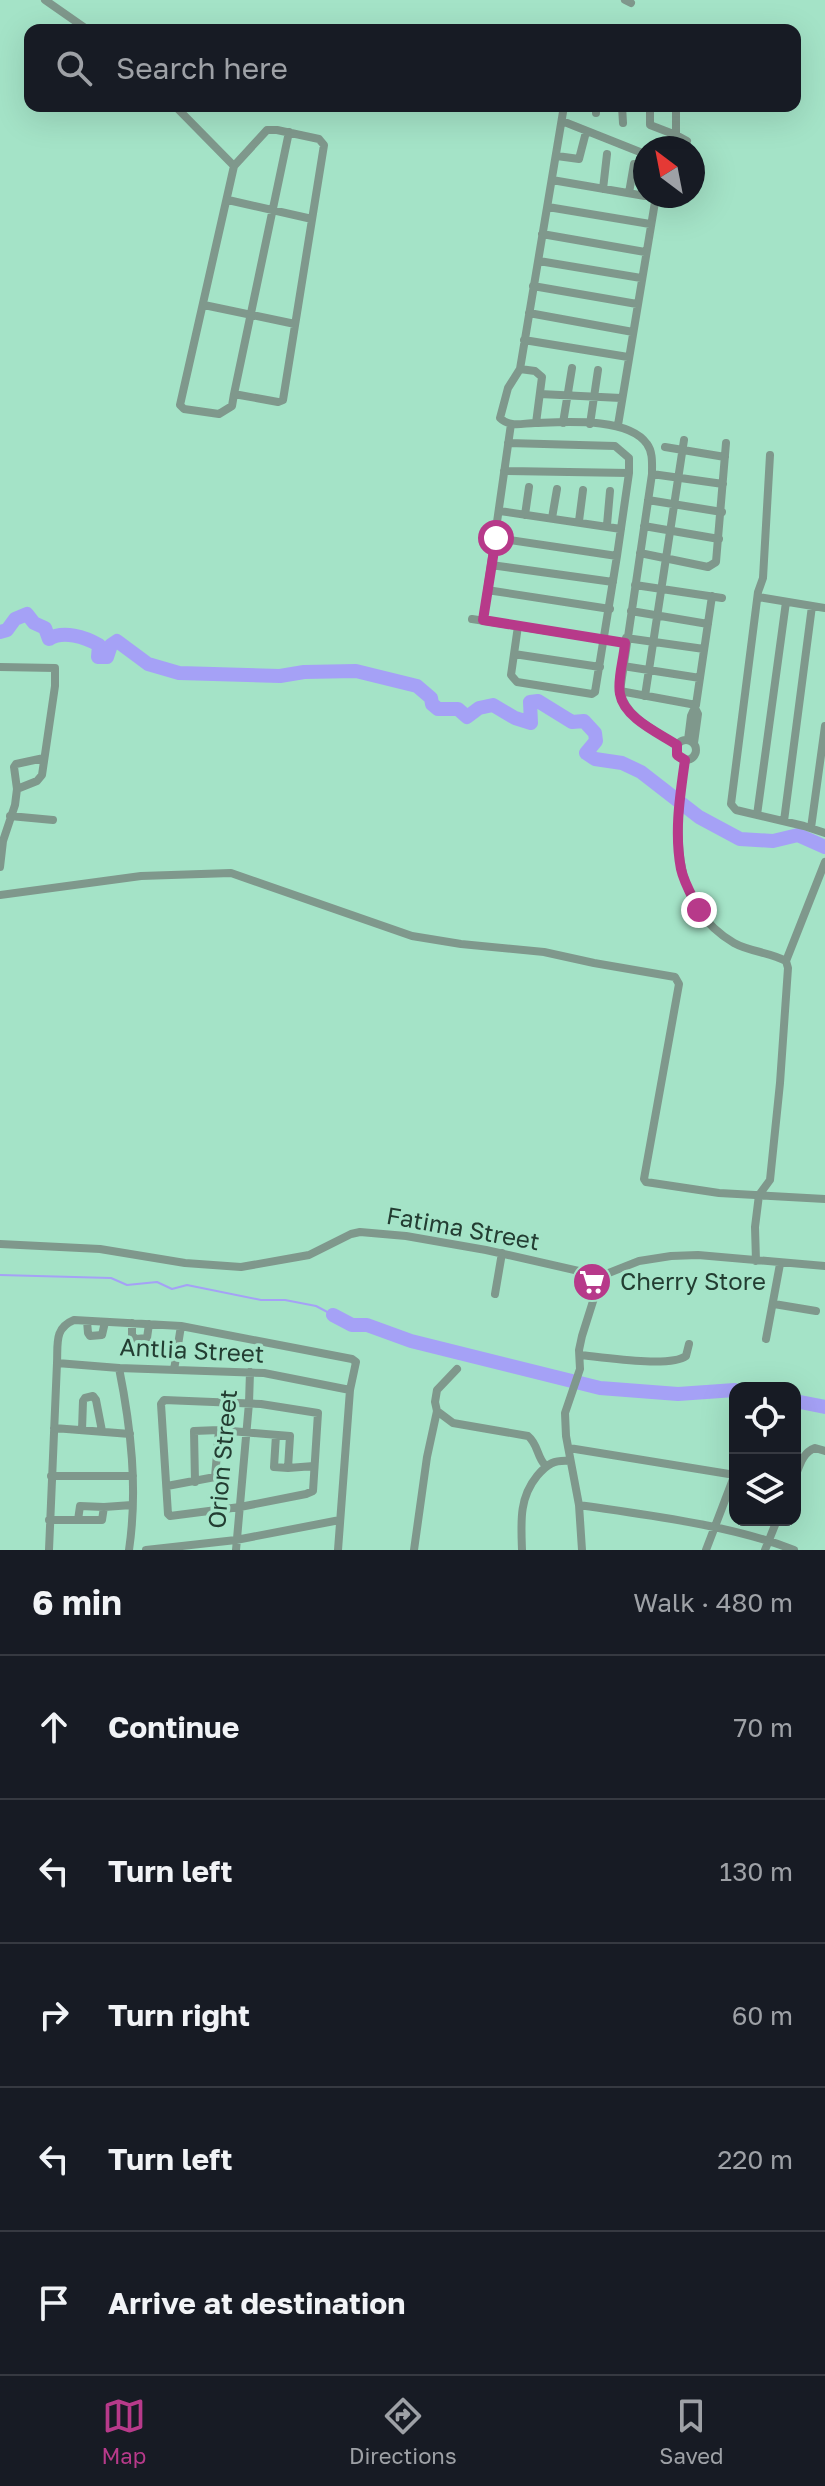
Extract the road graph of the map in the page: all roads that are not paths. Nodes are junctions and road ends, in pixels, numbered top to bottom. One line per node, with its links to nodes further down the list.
1 (45, 0): 2 (street)
2 (79, 24)
3 (181, 112): 16 (street)
4 (563, 112): 8 (street)
5 (622, 112): 9 (street)
6 (650, 112): 12 (street)
7 (676, 112): 12 (street)
8 (562, 121): 11 (street); 15 (street)
9 (623, 123)
10 (289, 132): 16 (street); 25 (street); 26 (street)
11 (586, 132): 13 (street); 15 (street)
12 (676, 135)
13 (633, 150)
14 (607, 154): 19 (street)
15 (557, 156): 18 (street)
16 (234, 166): 22 (street)
17 (633, 170): 20 (street)
18 (552, 180): 19 (street); 23 (street)
19 (603, 189): 20 (street)
20 (629, 193): 21 (street)
21 (633, 194)
22 (228, 200): 25 (street); 34 (street)
23 (548, 207): 27 (street); 28 (street)
24 (651, 208): 27 (street)
25 (271, 210): 26 (street); 36 (street)
26 (312, 219): 37 (street)
27 (650, 224): 29 (street)
28 (542, 234): 29 (street); 30 (street)
29 (645, 252): 31 (street)
30 (539, 261): 31 (street); 32 (street)
31 (641, 278): 33 (street)
32 (533, 286): 33 (street); 35 (street)
33 (637, 304): 38 (street)
34 (204, 305): 36 (street); 44 (street)
35 (529, 313): 38 (street); 39 (street)
36 (249, 314): 37 (street); 44 (street)
37 (295, 324): 44 (street)
38 (633, 332): 40 (street)
39 (524, 340): 40 (street); 42 (street)
40 (628, 357): 48 (street)
41 (572, 368): 46 (street)
42 (520, 369): 45 (street); 51 (street)
43 (598, 370): 47 (street)
44 (234, 394)
45 (540, 394): 46 (street); 49 (street)
46 (566, 396): 47 (street); 50 (street)
47 (594, 397): 48 (street); 52 (street)
48 (621, 398): 53 (street)
49 (536, 423): 50 (street); 51 (street)
50 (563, 423): 52 (street)
51 (511, 424): 55 (street)
52 (590, 424): 53 (street)
53 (618, 425): 63 (street)
54 (684, 440): 58 (street)
55 (508, 443): 61 (street); 62 (street)
56 (726, 443): 60 (street)
57 (665, 447): 58 (street)
58 (682, 450): 60 (street); 64 (street)
59 (770, 455): 92 (street)
60 (725, 457): 65 (street)
61 (504, 471): 62 (street); 72 (street)
62 (629, 473): 79 (street)
63 (652, 474): 64 (street); 70 (street)
64 (677, 477): 65 (street); 71 (street)
65 (723, 484): 73 (street)
66 (529, 487): 74 (street)
67 (557, 489): 75 (street)
68 (583, 490): 76 (street)
69 (610, 491): 77 (street)
70 (648, 500): 71 (street); 78 (street)
71 (674, 504): 73 (street); 80 (street)
72 (500, 511): 74 (street); 81 (street)
73 (722, 512): 82 (street)
74 (525, 515): 75 (street)
75 (552, 518): 76 (street)
76 (579, 521): 77 (street)
77 (607, 525): 79 (street)
78 (644, 526): 80 (street); 83 (street)
79 (621, 529): 84 (street)
80 (670, 531): 82 (street); 85 (street)
81 (496, 538): 84 (street); 86 (street)
82 (719, 539): 85 (street)
83 (640, 553): 85 (street); 88 (street)
84 (617, 556): 87 (street)
85 (666, 558): 89 (street)
86 (491, 565): 87 (street); 90 (street)
87 (613, 582): 97 (street)
88 (635, 585): 89 (street); 98 (street)
89 (660, 588): 91 (street); 99 (street)
90 (487, 590): 97 (street); 101 (street)
91 (712, 596): 93 (street); 102 (street)
92 (758, 597): 94 (street); 123 (street)
93 (722, 598)
94 (786, 602): 95 (street); 123 (street)
95 (812, 606): 96 (street); 126 (street)
96 (825, 608)
97 (610, 609): 104 (street)
98 (631, 611): 99 (street); 105 (street)
99 (656, 615): 102 (street); 106 (street)
100 (472, 619): 101 (street)
101 (483, 620): 103 (street)
102 (708, 624): 107 (street)
103 (518, 626): 104 (street); 108 (street)
104 (604, 640): 105 (street); 111 (street)
105 (626, 640): 106 (street); 109 (street)
106 (653, 642): 107 (street); 112 (street)
107 (704, 649): 113 (street)
108 (514, 654): 111 (street); 111 (street)
109 (623, 666): 112 (street); 114 (street)
110 (0, 667): 120 (street)
111 (600, 667)
112 (649, 670): 113 (street); 115 (street)
113 (700, 678): 116 (street)
114 (620, 691): 115 (street); 119 (street)
115 (645, 696): 116 (street)
116 (696, 706): 118 (street)
117 (825, 726): 127 (street)
118 (691, 742): 119 (street); 121 (street)
119 (677, 745): 121 (street)
120 (44, 758): 122 (street); 122 (street)
121 (685, 760): 132 (street)
122 (17, 789): 124 (street)
123 (757, 815): 126 (street)
124 (10, 816): 125 (street); 130 (street)
125 (53, 820)
126 (784, 821): 127 (street)
127 (811, 828): 128 (street)
128 (825, 833)
129 (825, 862): 132 (street)
130 (0, 867)
131 (0, 895): 133 (street)
132 (786, 961): 133 (street)
133 (759, 1195): 134 (street); 137 (street)
134 (825, 1199)
135 (0, 1244): 136 (street, Fatima Street)
136 (502, 1253): 140 (street, Fatima Street); 141 (street)
137 (756, 1261): 138 (street); 140 (street)
138 (780, 1264): 139 (street); 142 (street)
139 (825, 1266)
140 (601, 1276): 151 (street)
141 (495, 1294)
142 (774, 1304): 143 (street); 149 (street)
143 (816, 1311)
144 (87, 1321): 145 (street); 145 (street); 152 (street)
145 (105, 1322): 146 (street)
146 (132, 1323): 147 (street); 147 (street)
147 (149, 1324): 148 (street)
148 (181, 1326): 155 (street); 157 (street)
149 (766, 1339)
150 (689, 1344): 151 (street)
151 (580, 1355): 167 (street)
152 (57, 1363): 153 (street, Antlia Street); 160 (street)
153 (119, 1368): 155 (street, Antlia Street); 165 (street)
154 (457, 1369): 159 (street)
155 (174, 1370): 156 (street, Antlia Street)
156 (250, 1372): 157 (street, Antlia Street); 158 (street, Orion Street)
157 (350, 1390): 186 (street)
158 (249, 1403): 164 (street, Orion Street); 172 (street); 178 (street)
159 (437, 1411): 171 (street); 195 (street)
160 (54, 1428): 161 (street); 175 (street)
161 (82, 1430): 163 (street); 163 (street)
162 (219, 1430): 164 (street); 177 (street); 177 (street)
163 (102, 1431): 165 (street)
164 (246, 1431): 166 (street); 183 (street, Orion Street)
165 (130, 1434): 176 (street)
166 (276, 1435): 173 (street); 173 (street)
167 (569, 1448): 169 (street); 174 (street)
168 (825, 1451): 170 (street)
169 (570, 1461): 171 (street); 181 (street)
170 (801, 1463)
171 (545, 1465): 196 (street)
172 (314, 1466): 173 (street); 183 (street)
173 (288, 1468)
174 (729, 1474)
175 (51, 1476): 176 (street); 184 (street)
176 (133, 1476): 180 (street)
177 (195, 1482): 178 (street)
178 (167, 1486): 183 (street)
179 (729, 1491): 188 (street)
180 (132, 1505): 182 (street); 192 (street)
181 (579, 1505): 188 (street); 197 (street)
182 (104, 1507): 185 (street); 185 (street)
183 (240, 1507): 190 (street, Orion Street)
184 (49, 1520): 185 (street); 191 (street)
185 (78, 1520)
186 (340, 1520): 190 (street); 194 (street)
187 (775, 1526): 189 (street)
188 (715, 1529): 189 (street); 198 (street)
189 (769, 1540): 199 (street); 200 (street)
190 (236, 1545): 193 (street)
191 (49, 1550)
192 (129, 1550)
193 (146, 1550)
194 (338, 1550)
195 (414, 1550)
196 (522, 1550)
197 (582, 1550)
198 (706, 1550)
199 (765, 1550)
200 (794, 1550)

